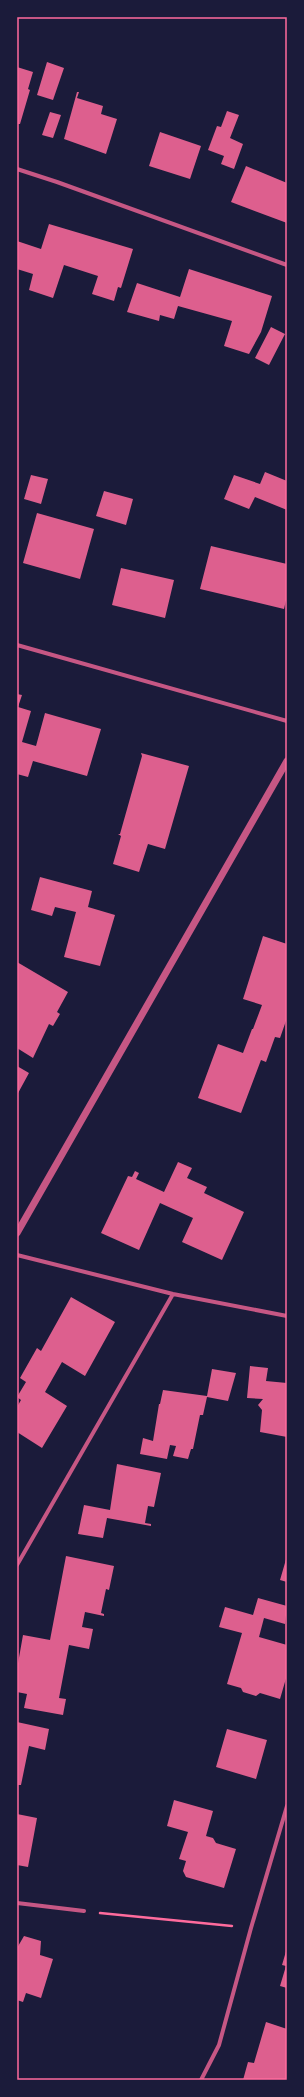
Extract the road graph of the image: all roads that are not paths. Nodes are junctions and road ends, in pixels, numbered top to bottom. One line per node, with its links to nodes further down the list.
1 (17, 169): 2 (street)
2 (287, 265)
3 (17, 645): 4 (street)
4 (287, 721)
5 (287, 761): 6 (street)
6 (17, 1233)
7 (17, 1255): 8 (street)
8 (174, 1294): 9 (street); 10 (street)
9 (287, 1316)
10 (17, 1565)
11 (287, 1806): 14 (street)
12 (17, 1903): 13 (street)
13 (84, 1911)
14 (201, 2080)

